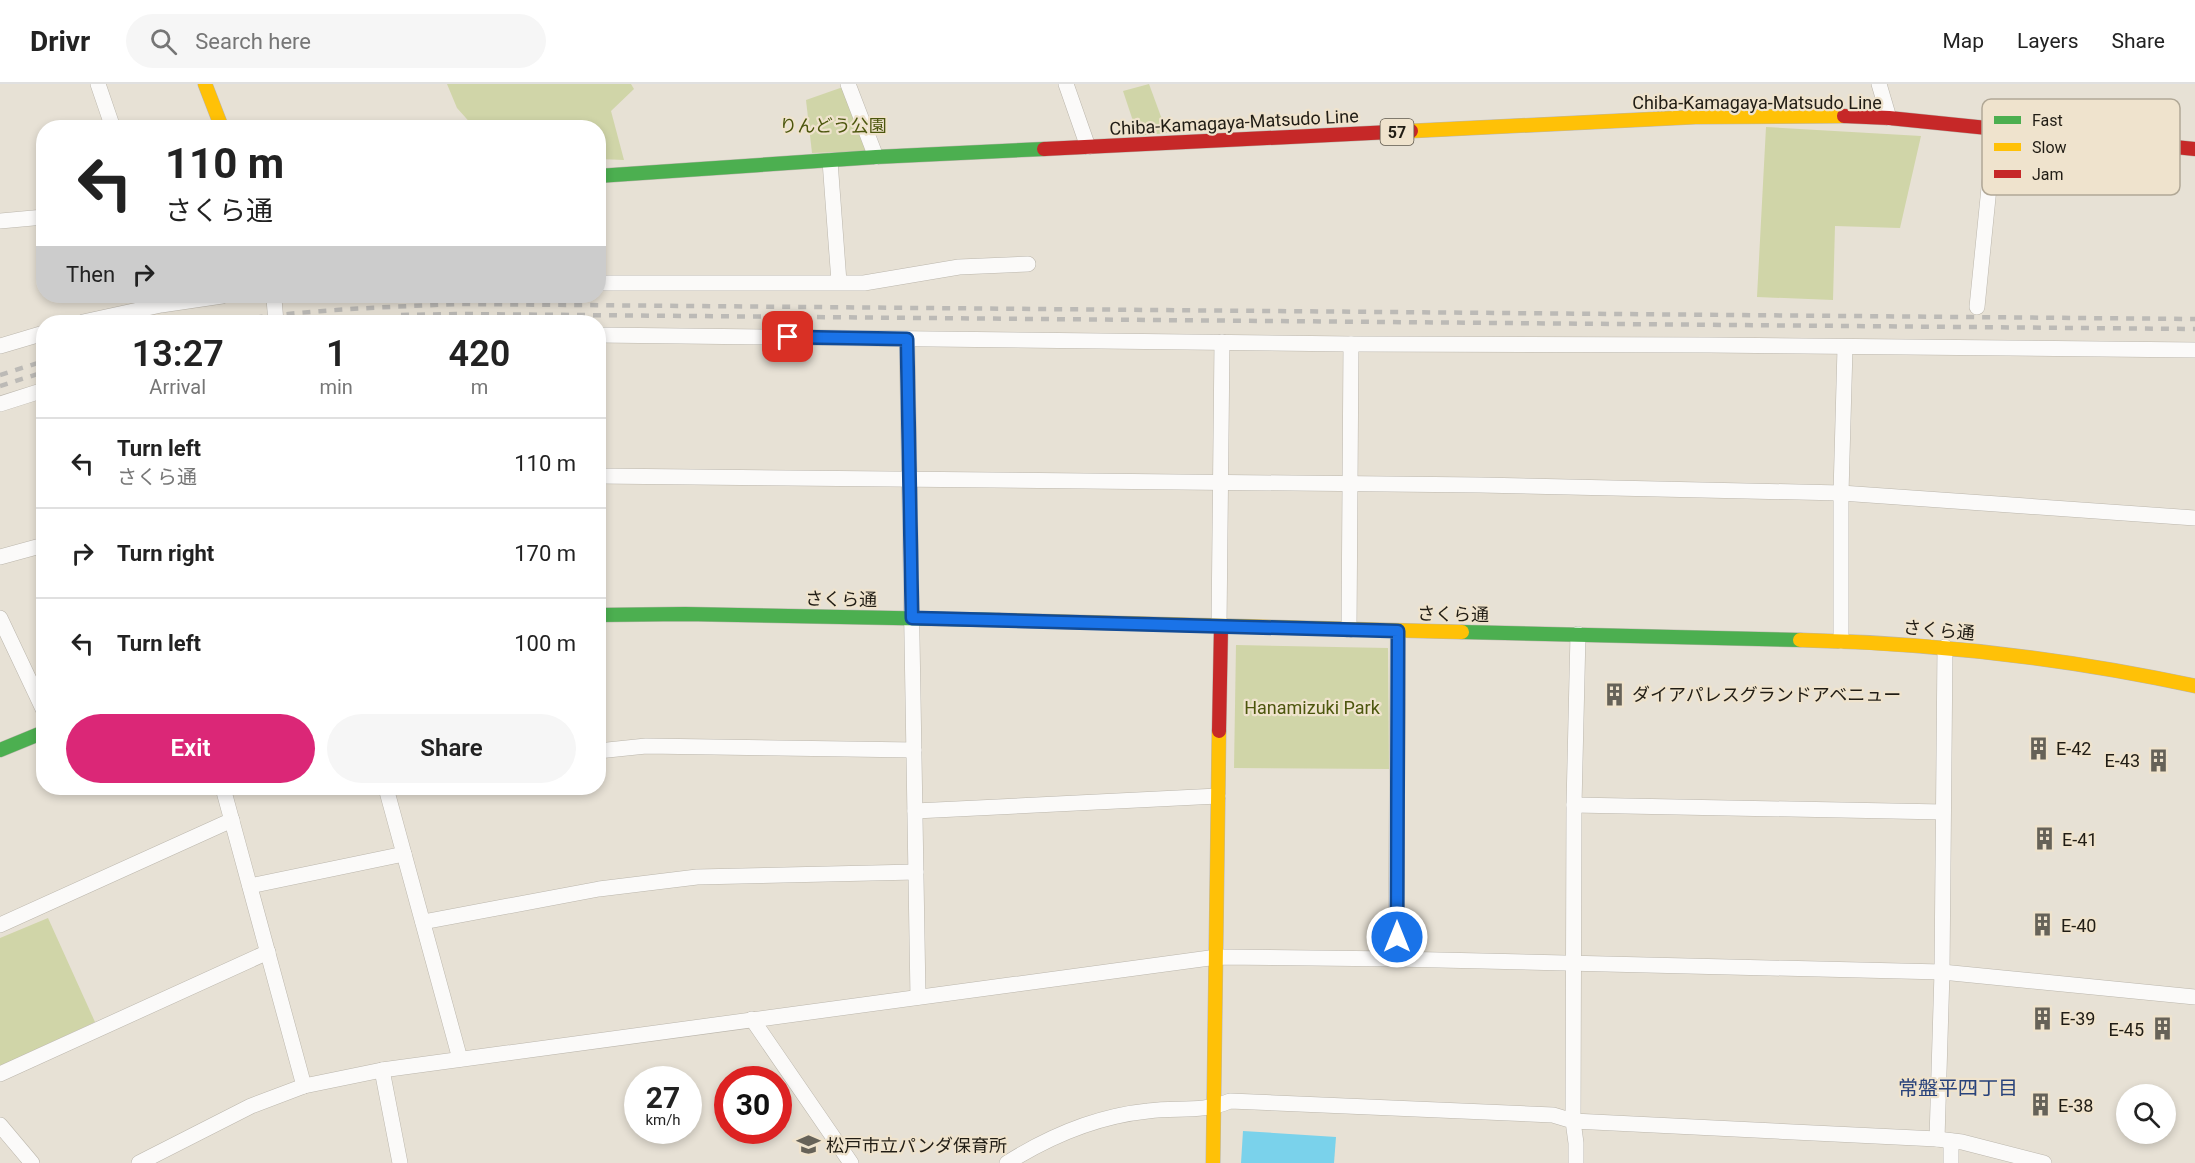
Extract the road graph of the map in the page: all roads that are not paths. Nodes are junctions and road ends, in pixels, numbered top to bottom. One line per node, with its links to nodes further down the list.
1 (98, 84): 7 (street)
2 (205, 84): 8 (street)
3 (848, 84): 13 (street)
4 (1066, 84): 10 (street)
5 (1879, 84): 6 (street)
6 (1889, 118): 9 (street, Chiba-Kamagaya-Matsudo Line / 57); 10 (street, Chiba-Kamagaya-Matsudo Line / 57)
7 (110, 120)
8 (219, 120)
9 (1982, 127)
10 (1088, 147): 13 (street, Chiba-Kamagaya-Matsudo Line / 57)
11 (2180, 147): 12 (street, Chiba-Kamagaya-Matsudo Line / 57)
12 (2195, 149)
13 (876, 157): 14 (street, Chiba-Kamagaya-Matsudo Line / 57)
14 (830, 161): 15 (street, Chiba-Kamagaya-Matsudo Line / 57); 20 (street)
15 (606, 175)
16 (1988, 195): 23 (street)
17 (36, 218): 18 (street)
18 (0, 221)
19 (1028, 264): 20 (street)
20 (839, 282): 21 (street)
21 (606, 283)
22 (175, 303): 24 (street)
23 (1977, 307)
24 (115, 315)
25 (36, 335): 30 (street)
26 (606, 335): 27 (street)
27 (907, 339): 28 (street); 36 (street)
28 (1222, 342): 29 (street); 37 (street)
29 (1351, 344): 31 (street); 38 (street)
30 (0, 346)
31 (1845, 348): 32 (street); 39 (street)
32 (2195, 350)
33 (36, 393): 34 (street)
34 (0, 404)
35 (606, 476): 36 (street)
36 (909, 479): 37 (street); 45 (street)
37 (1221, 483): 38 (street); 46 (street)
38 (1350, 485): 39 (street); 47 (street)
39 (1841, 493): 40 (street); 50 (street)
40 (2195, 518)
41 (36, 547): 42 (street)
42 (0, 557)
43 (606, 615): 45 (street, さくら通)
44 (0, 618): 53 (street)
45 (912, 618): 46 (street, さくら通); 57 (street)
46 (1220, 627): 47 (street, さくら通); 60 (street)
47 (1349, 630): 48 (street, さくら通)
48 (1398, 631): 49 (street, さくら通); 72 (street)
49 (1578, 634): 50 (street, さくら通); 61 (street)
50 (1841, 641): 51 (street, さくら通)
51 (1945, 647): 52 (street, さくら通); 63 (street)
52 (2195, 686)
53 (36, 694)
54 (36, 735): 56 (street)
55 (606, 749): 57 (street)
56 (0, 750)
57 (914, 750): 62 (street)
58 (225, 795): 64 (street)
59 (388, 795): 65 (street)
60 (1218, 796): 62 (street); 71 (street)
61 (1574, 805): 63 (street); 73 (street)
62 (915, 811): 66 (street)
63 (1943, 812): 74 (street)
64 (232, 820): 67 (street); 69 (street)
65 (404, 854): 67 (street); 68 (street)
66 (916, 872): 68 (street); 75 (street)
67 (250, 886): 70 (street)
68 (423, 922): 78 (street)
69 (0, 925)
70 (268, 952): 80 (street); 81 (street)
71 (1217, 957): 72 (street); 75 (street); 82 (street)
72 (1396, 959): 73 (street)
73 (1573, 964): 74 (street); 83 (street)
74 (1942, 972): 76 (street); 85 (street)
75 (918, 997): 77 (street)
76 (2195, 997)
77 (752, 1020): 78 (street); 89 (street)
78 (460, 1059): 79 (street)
79 (381, 1070): 81 (street); 88 (street)
80 (0, 1074)
81 (304, 1086): 87 (street)
82 (1214, 1108): 83 (street); 90 (street); 91 (street)
83 (1573, 1121): 85 (street); 92 (street)
84 (0, 1125): 86 (street)
85 (1944, 1140): 93 (street); 94 (street)
86 (32, 1163)
87 (139, 1163)
88 (400, 1163)
89 (852, 1163)
90 (1007, 1163)
91 (1213, 1163)
92 (1576, 1163)
93 (1951, 1163)
94 (2044, 1163)

